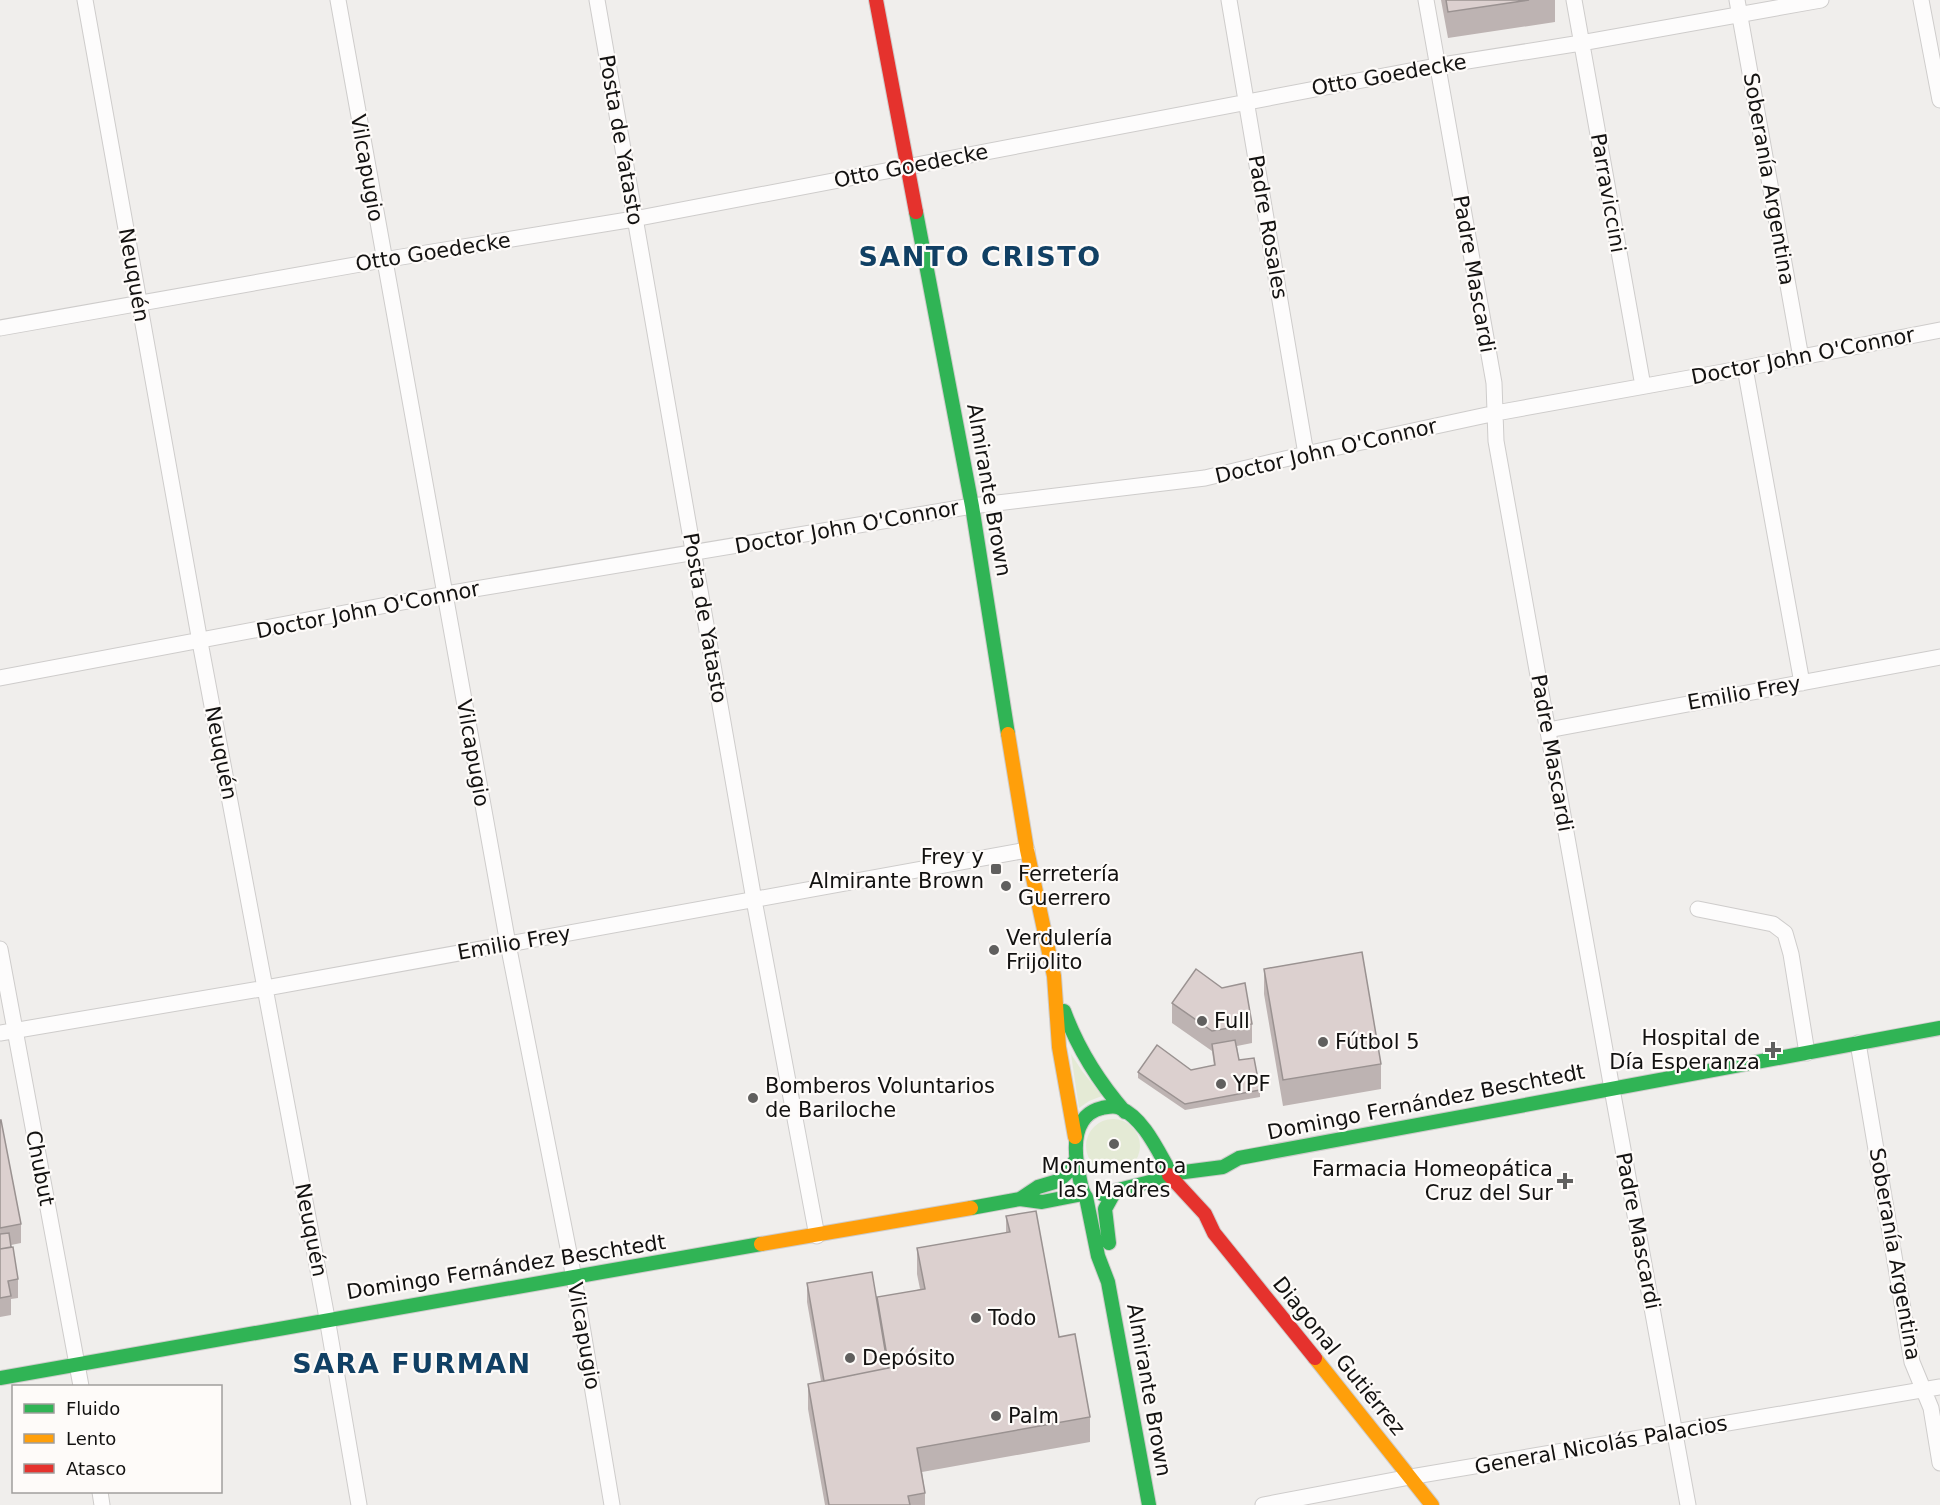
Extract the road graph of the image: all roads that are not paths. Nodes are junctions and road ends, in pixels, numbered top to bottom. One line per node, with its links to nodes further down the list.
1 (85, 0): 18 (street, Neuquén)
2 (338, 0): 17 (street, Vilcapugio)
3 (597, 0): 16 (street, Posta de Yatasto)
4 (876, 0): 15 (street, Almirante Brown)
5 (1229, 0): 14 (street, Padre Rosales)
6 (1426, 0): 12 (street, Padre Mascardi)
7 (1574, 0): 11 (street, Parraviccini)
8 (1821, 0): 10 (street, Otto Goedecke)
9 (1921, 0): 13 (street)
10 (1738, 7): 11 (street, Otto Goedecke); 21 (street, Soberanía Argentina)
11 (1581, 43): 12 (street, Otto Goedecke); 23 (street, Parraviccini)
12 (1437, 66): 14 (street, Otto Goedecke); 24 (street, Padre Mascardi)
13 (1940, 100)
14 (1246, 102): 15 (street, Otto Goedecke); 25 (street, Padre Rosales)
15 (909, 167): 16 (street, Otto Goedecke); 26 (street, Almirante Brown)
16 (634, 219): 17 (street, Otto Goedecke); 27 (street, Posta de Yatasto)
17 (383, 260): 18 (street, Otto Goedecke); 28 (street, Vilcapugio)
18 (139, 302): 19 (street, Otto Goedecke); 29 (street, Neuquén)
19 (0, 328)
20 (1940, 330): 21 (street, Doctor John O'Connor)
21 (1801, 358): 22 (street, Doctor John O'Connor)
22 (1745, 369): 23 (street, Doctor John O'Connor); 32 (street)
23 (1642, 386): 24 (street, Doctor John O'Connor)
24 (1496, 413): 25 (street, Doctor John O'Connor); 33 (street, Padre Mascardi)
25 (1306, 454): 26 (street, Doctor John O'Connor)
26 (972, 506): 27 (street, Doctor John O'Connor); 34 (street, Almirante Brown)
27 (694, 554): 28 (street, Doctor John O'Connor); 35 (street, Posta de Yatasto)
28 (445, 594): 29 (street, Doctor John O'Connor); 37 (street, Vilcapugio)
29 (200, 642): 31 (street, Doctor John O'Connor); 39 (street, Neuquén)
30 (1940, 657): 32 (street, Emilio Frey)
31 (0, 678)
32 (1802, 683): 33 (street, Emilio Frey)
33 (1548, 730): 45 (street, Padre Mascardi)
34 (1027, 850): 35 (street, Emilio Frey); 40 (street, Almirante Brown)
35 (754, 900): 37 (street, Emilio Frey); 55 (street, Posta de Yatasto)
36 (1698, 909): 44 (street)
37 (507, 944): 39 (street, Emilio Frey); 56 (street, Vilcapugio)
38 (0, 949): 42 (street, Chubut)
39 (266, 987): 42 (street, Emilio Frey); 58 (street, Neuquén)
40 (1056, 988): 46 (street, Almirante Brown); 47 (street, Almirante Brown)
41 (1940, 1028): 43 (street, Domingo Fernández Beschtedt)
42 (7, 1031): 59 (street, Chubut)
43 (1858, 1043): 44 (street, Domingo Fernández Beschtedt); 63 (street, Soberanía Argentina)
44 (1808, 1053): 45 (street, Domingo Fernández Beschtedt)
45 (1612, 1089): 49 (street, Domingo Fernández Beschtedt); 64 (street, Padre Mascardi)
46 (1125, 1112): 47 (street); 48 (street, Almirante Brown)
47 (1075, 1137): 50 (street, Almirante Brown)
48 (1152, 1141): 49 (street, Domingo Fernández Beschtedt); 51 (street)
49 (1239, 1158): 51 (street, Domingo Fernández Beschtedt)
50 (1076, 1159): 53 (street, Almirante Brown); 54 (street, Domingo Fernández Beschtedt)
51 (1165, 1176): 52 (street, Domingo Fernández Beschtedt); 66 (street, Diagonal Gutiérrez)
52 (1115, 1191): 53 (street, Domingo Fernández Beschtedt); 57 (street, Almirante Brown)
53 (1085, 1195): 54 (street, Domingo Fernández Beschtedt); 57 (street, Almirante Brown)
54 (1020, 1199): 55 (street, Domingo Fernández Beschtedt)
55 (818, 1236): 56 (street, Domingo Fernández Beschtedt)
56 (574, 1278): 58 (street, Domingo Fernández Beschtedt); 68 (street, Vilcapugio)
57 (1108, 1282): 69 (street, Almirante Brown)
58 (327, 1318): 59 (street, Domingo Fernández Beschtedt); 67 (street, Neuquén)
59 (77, 1364): 60 (street, Domingo Fernández Beschtedt); 61 (street, Chubut)
60 (0, 1378)
61 (81, 1385)
62 (1940, 1387): 63 (street, General Nicolás Palacios)
63 (1923, 1390): 64 (street, General Nicolás Palacios); 65 (street, Soberanía Argentina)
64 (1676, 1433): 66 (street, General Nicolás Palacios); 72 (street, Padre Mascardi)
65 (1940, 1463)
66 (1410, 1477): 70 (street, General Nicolás Palacios); 71 (street, Diagonal Gutiérrez)
67 (359, 1505)
68 (612, 1505)
69 (1149, 1505)
70 (1263, 1505)
71 (1432, 1505)
72 (1688, 1505)

